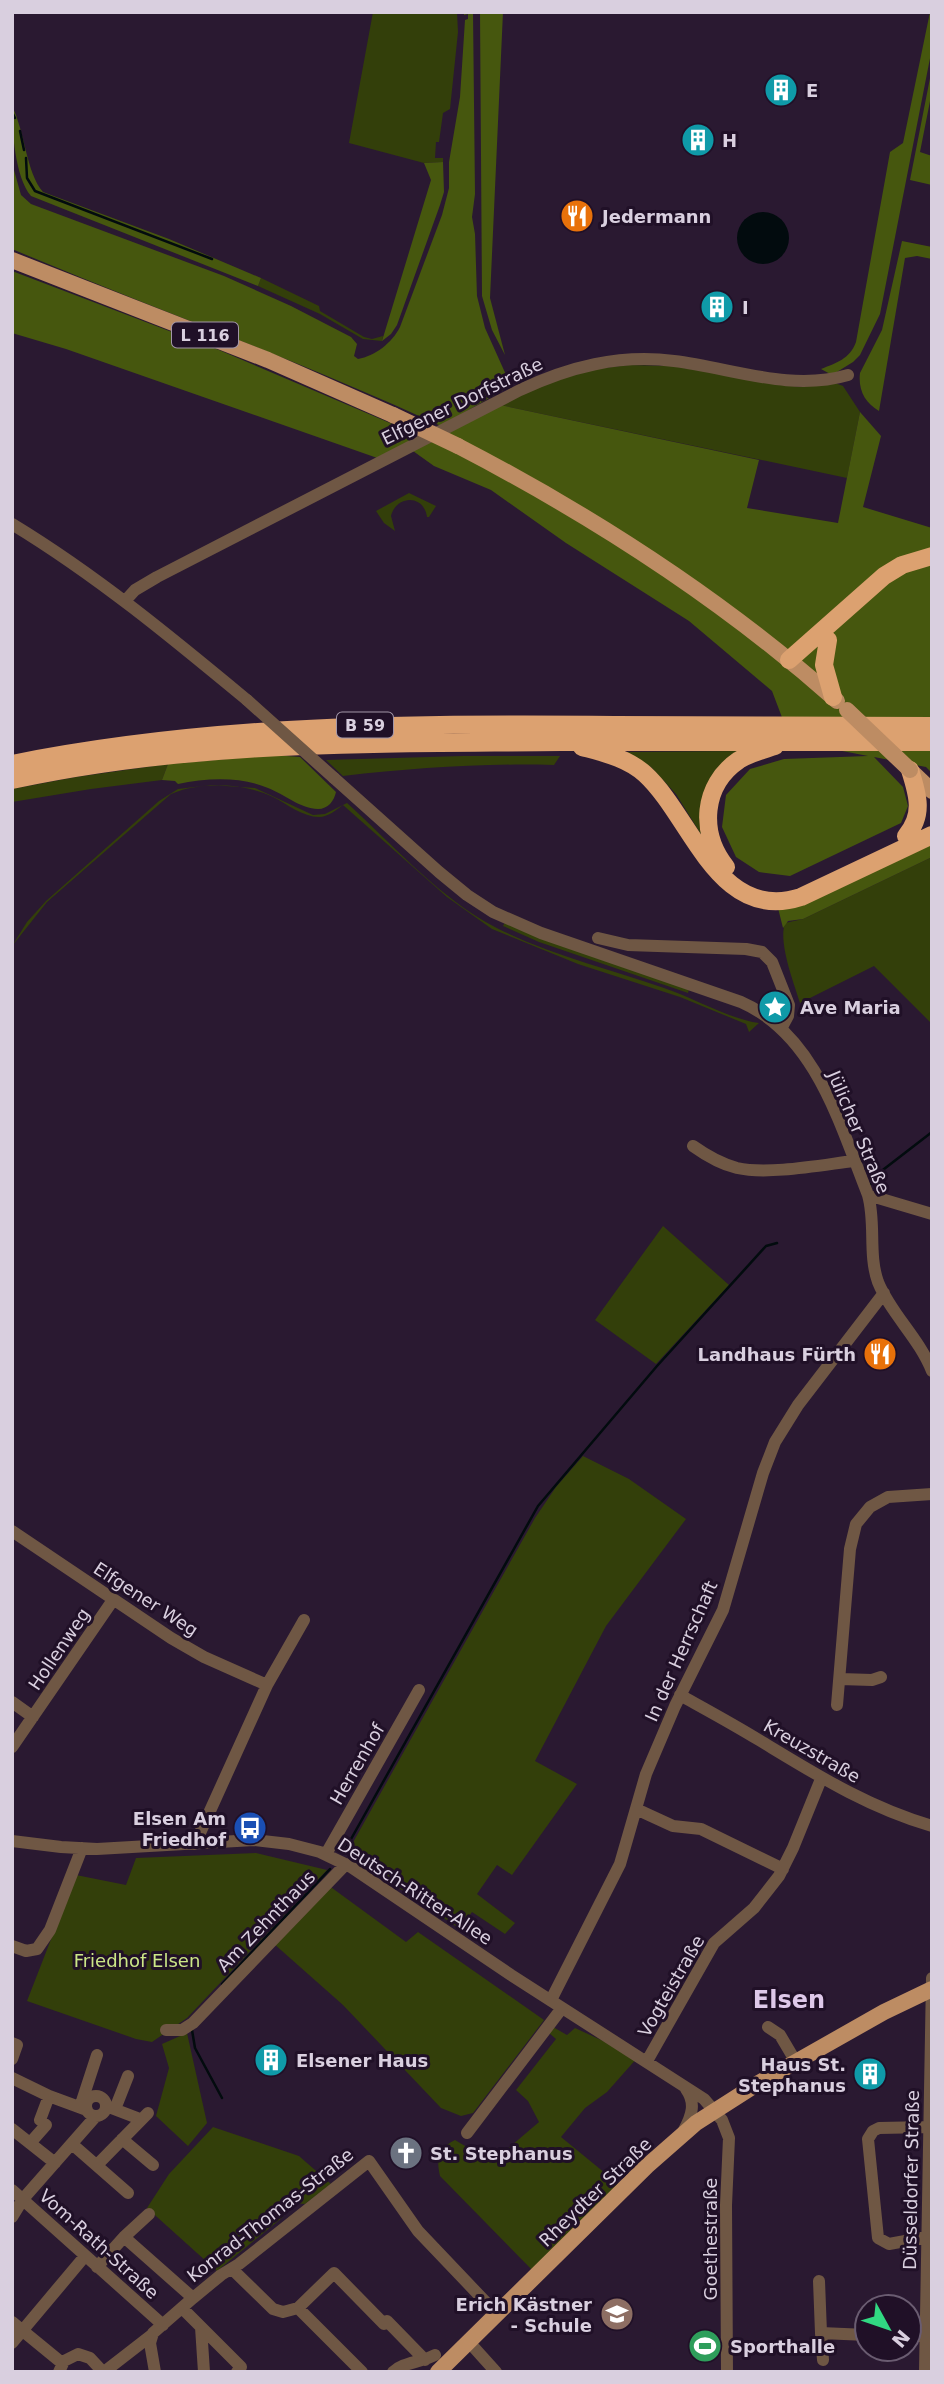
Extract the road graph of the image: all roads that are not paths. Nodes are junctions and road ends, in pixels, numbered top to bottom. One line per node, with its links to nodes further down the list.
1 (13, 260): 8 (main road, L 116, bridge)
2 (848, 375): 6 (street, Elfgener Dorfstraße)
3 (12, 524): 6 (street, Jülicher Straße)
4 (932, 556): 8 (highway)
5 (932, 568): 7 (highway)
6 (125, 601): 24 (street, Jülicher Straße, bridge)
7 (828, 640): 8 (highway); 9 (highway)
8 (793, 664): 9 (main road, L 116)
9 (833, 697): 17 (main road, L 116, bridge)
10 (932, 719): 11 (highway)
11 (880, 726): 12 (highway, B 59); 16 (highway, B 59)
12 (932, 726)
13 (791, 741): 14 (highway, B 59); 15 (highway, B 59); 22 (highway)
14 (561, 742): 18 (highway, B 59); 21 (highway)
15 (932, 742)
16 (12, 764)
17 (910, 770): 19 (main road, L 116); 22 (highway)
18 (12, 780)
19 (932, 791)
20 (932, 823): 22 (highway)
21 (932, 835)
22 (905, 836)
23 (598, 938): 24 (street)
24 (779, 1028): 26 (street, Jülicher Straße)
25 (693, 1146): 26 (street)
26 (853, 1161): 27 (street, Jülicher Straße)
27 (868, 1195): 28 (street); 29 (street, Jülicher Straße)
28 (932, 1214)
29 (884, 1293): 30 (street, Jülicher Straße); 39 (street, In der Herrschaft)
30 (932, 1371)
31 (932, 1494): 36 (street)
32 (12, 1531): 33 (street, Elfgener Weg)
33 (113, 1600): 37 (street, Elfgener Weg); 42 (street, Hollenweg)
34 (304, 1620): 37 (street)
35 (881, 1677): 36 (street)
36 (840, 1679): 41 (street)
37 (267, 1685): 48 (street)
38 (419, 1690): 50 (street, Herrenhof)
39 (680, 1695): 44 (street, Kreuzstraße); 45 (street, In der Herrschaft)
40 (12, 1702): 42 (street, Hollenweg)
41 (837, 1705)
42 (33, 1717): 43 (street, Hollenweg)
43 (12, 1747)
44 (821, 1779): 46 (street, Kreuzstraße); 52 (street, Vogteistraße)
45 (636, 1809): 52 (street); 56 (street, In der Herrschaft)
46 (932, 1826)
47 (12, 1841): 49 (street, Deutsch-Ritter-Allee)
48 (195, 1844): 49 (street, Deutsch-Ritter-Allee); 50 (street, Deutsch-Ritter-Allee)
49 (82, 1848): 53 (street)
50 (326, 1854): 51 (street, Deutsch-Ritter-Allee)
51 (346, 1864): 56 (street, Deutsch-Ritter-Allee); 58 (street, Am Zehnthaus)
52 (783, 1869): 62 (street, Vogteistraße)
53 (12, 1946)
54 (932, 1978): 55 (street)
55 (932, 1989): 63 (main road, Rheydter Straße); 71 (street, Düsseldorfer Straße)
56 (556, 2004): 62 (street, Deutsch-Ritter-Allee); 73 (street)
57 (768, 2027): 63 (street)
58 (166, 2030)
59 (12, 2043): 61 (street)
60 (97, 2055): 70 (street)
61 (12, 2059)
62 (647, 2061): 65 (street, Deutsch-Ritter-Allee)
63 (796, 2062): 69 (main road, Rheydter Straße)
64 (128, 2077): 68 (street)
65 (681, 2083): 69 (street, Deutsch-Ritter-Allee); 74 (street)
66 (14, 2084): 67 (street)
67 (49, 2096): 70 (street); 76 (street)
68 (111, 2108): 70 (street); 75 (street)
69 (715, 2109): 74 (main road, Rheydter Straße); 114 (street, Goethestraße)
70 (87, 2111): 77 (street)
71 (929, 2127): 87 (street, Düsseldorfer Straße); 87 (street)
72 (12, 2129): 76 (street)
73 (467, 2133)
74 (678, 2138): 95 (main road, Rheydter Straße)
75 (122, 2139): 79 (street); 80 (street)
76 (31, 2142): 78 (street)
77 (72, 2144): 78 (street); 79 (street)
78 (55, 2163): 83 (street)
79 (97, 2165): 82 (street)
80 (153, 2165)
81 (12, 2190): 83 (street, Vom-Rath-Straße)
82 (128, 2193)
83 (23, 2199): 85 (street); 88 (street, Vom-Rath-Straße)
84 (149, 2214): 86 (street)
85 (12, 2217)
86 (124, 2237): 89 (street); 92 (street, Konrad-Thomas-Straße)
87 (927, 2237): 101 (street, Düsseldorfer Straße)
88 (85, 2256): 89 (street, Vom-Rath-Straße); 96 (street)
89 (97, 2267): 98 (street, Vom-Rath-Straße)
90 (232, 2269): 92 (street, Konrad-Thomas-Straße); 94 (street); 95 (street, Konrad-Thomas-Straße)
91 (819, 2281): 99 (street)
92 (193, 2298): 93 (street, Konrad-Thomas-Straße)
93 (181, 2308): 97 (street); 98 (street, Konrad-Thomas-Straße)
94 (298, 2308): 110 (street); 111 (street)
95 (497, 2314): 102 (main road, Rheydter Straße)
96 (17, 2326): 103 (street); 105 (street)
97 (201, 2327): 108 (street); 109 (street)
98 (158, 2329): 106 (street, Konrad-Thomas-Straße); 107 (street)
99 (821, 2333): 100 (street); 104 (street)
100 (853, 2334)
101 (926, 2336): 115 (street, Düsseldorfer Straße)
102 (469, 2342): 112 (main road, Rheydter Straße); 113 (street)
103 (12, 2343)
104 (823, 2360)
105 (60, 2367): 106 (street)
106 (104, 2372)
107 (155, 2372)
108 (204, 2372)
109 (237, 2372)
110 (362, 2372)
111 (393, 2372)
112 (438, 2372)
113 (496, 2372)
114 (727, 2372)
115 (925, 2372)

